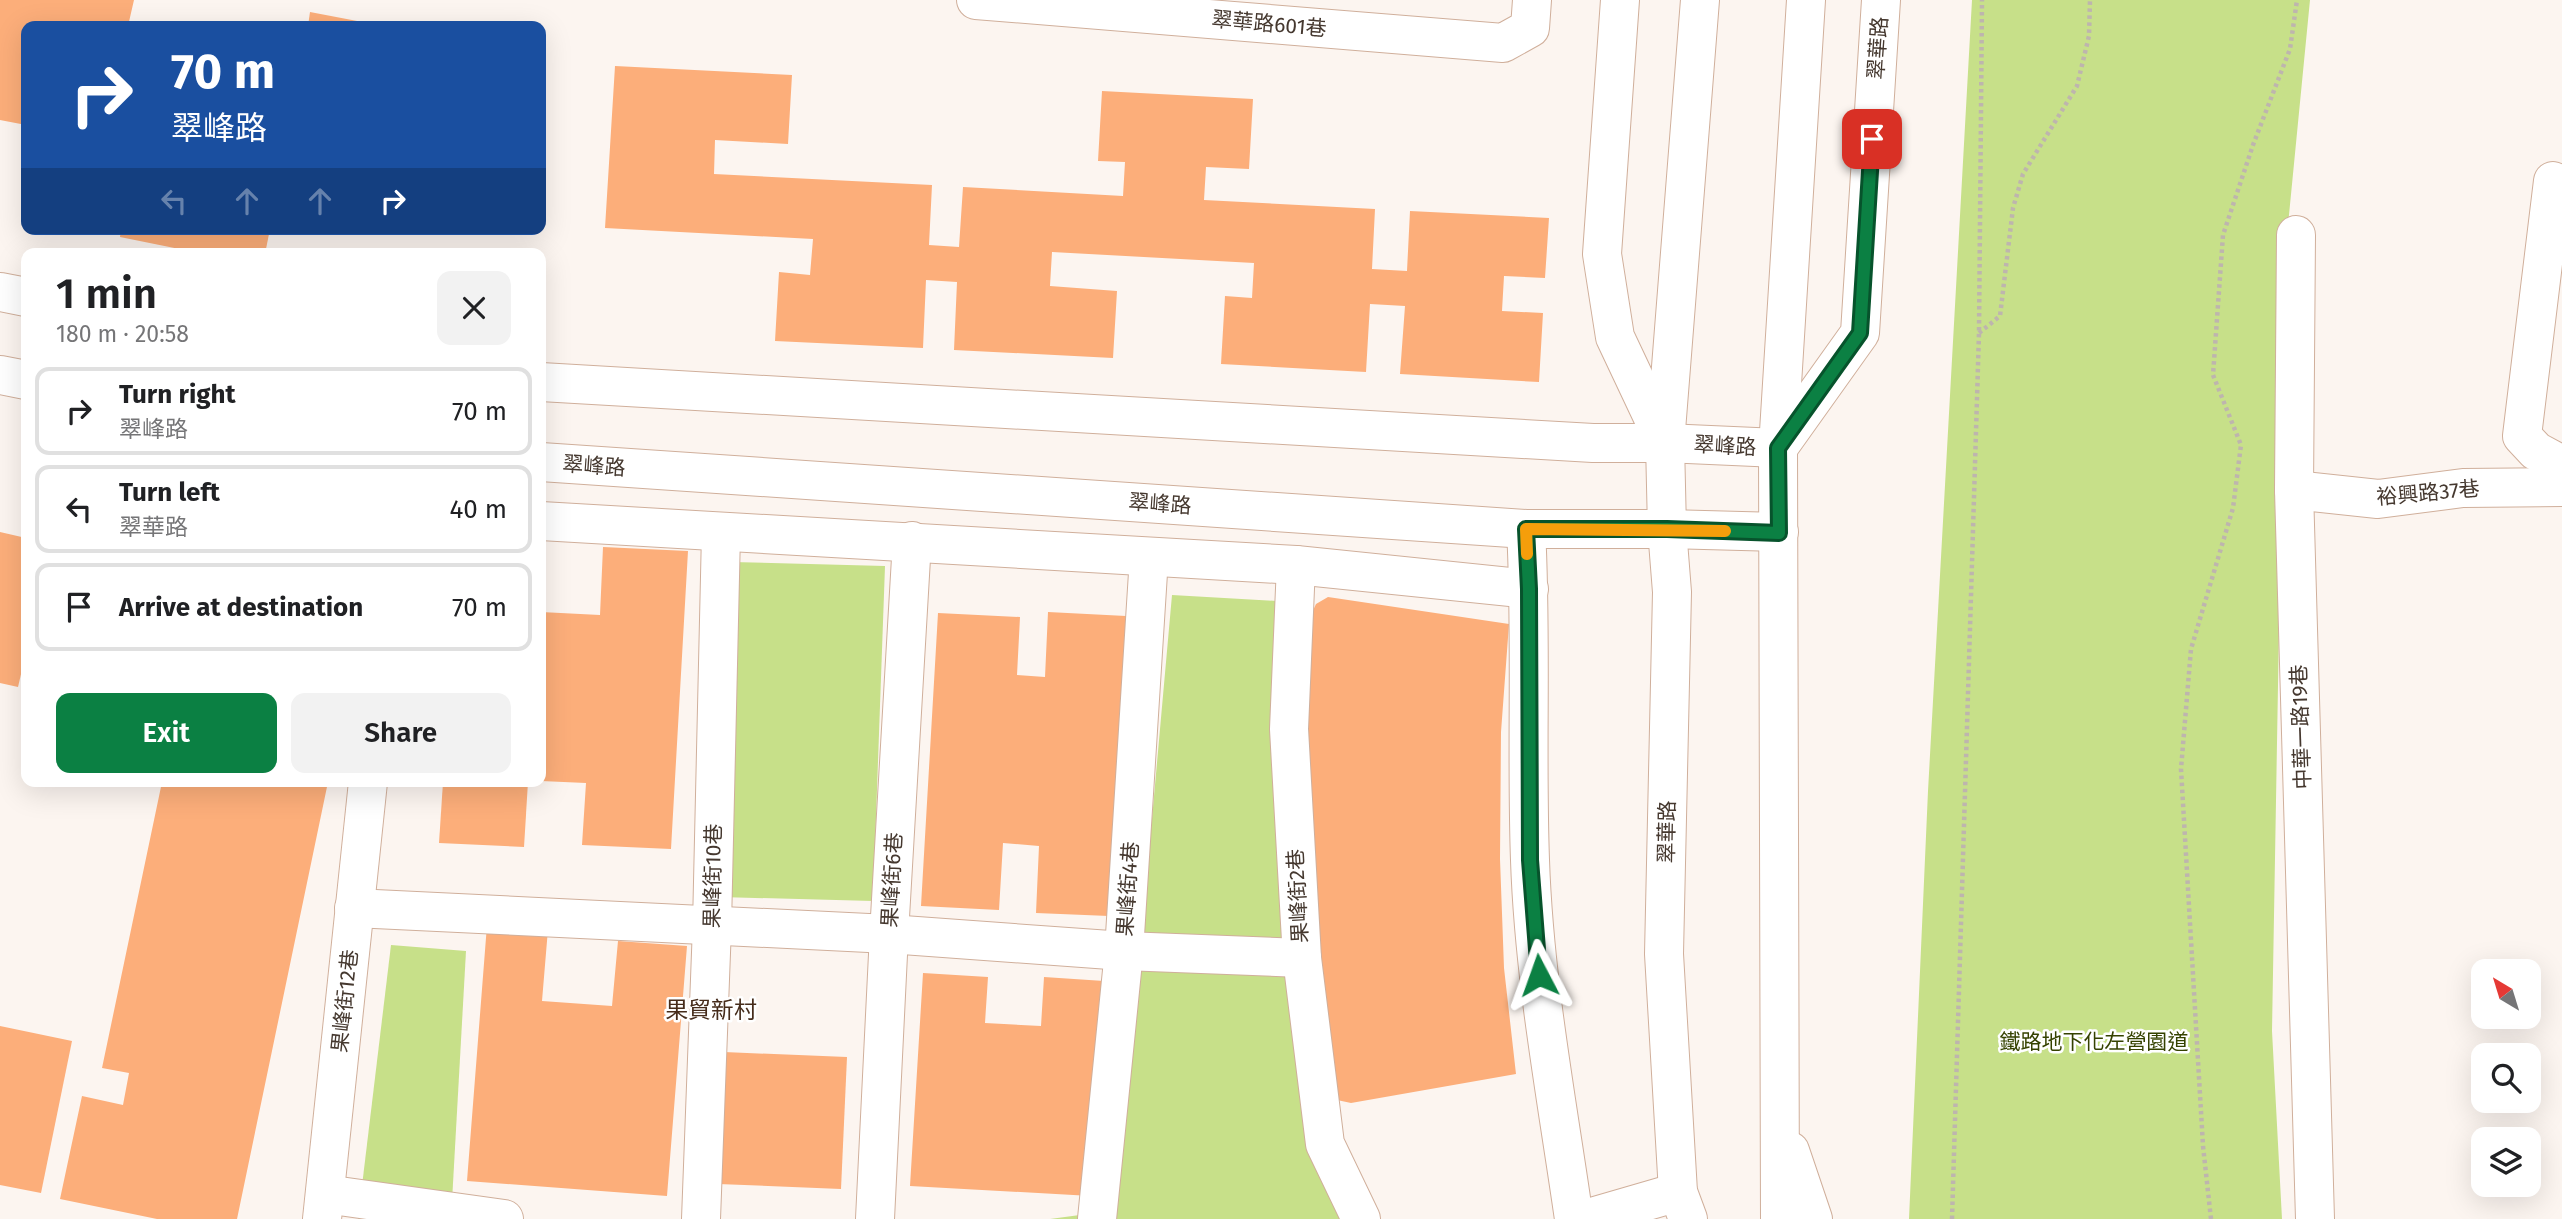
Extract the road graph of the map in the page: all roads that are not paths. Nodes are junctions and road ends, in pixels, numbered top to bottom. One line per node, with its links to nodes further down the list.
1 (976, 0): 2 (street, 翠華路601巷)
2 (1532, 0)
3 (1620, 0): 14 (street, 翠華路)
4 (1700, 0): 14 (street, 翠華路)
5 (1806, 0): 15 (street)
6 (1881, 0): 15 (street, 翠華路)
7 (2553, 181): 17 (street)
8 (2295, 235): 19 (street, 中華一路19巷)
9 (0, 292): 10 (street)
10 (21, 296)
11 (0, 375): 12 (street)
12 (21, 379)
13 (546, 382): 14 (street, 翠峰路)
14 (1665, 443): 15 (street, 翠峰路); 22 (street, 翠華路)
15 (1778, 448): 24 (street)
16 (546, 462): 21 (street, 翠峰路)
17 (2562, 465)
18 (2562, 488): 19 (street, 裕興路37巷)
19 (2294, 489): 47 (street, 中華一路19巷)
20 (546, 521): 23 (street)
21 (1526, 529): 22 (street, 翠峰路); 28 (street)
22 (1667, 529): 24 (street, 翠峰路); 37 (street, 翠華路)
23 (721, 533): 25 (street); 31 (street, 果峰街10巷)
24 (1779, 533): 35 (street)
25 (912, 541): 26 (street); 32 (street, 果峰街6巷)
26 (1149, 557): 27 (street); 33 (street, 果峰街4巷)
27 (1296, 565): 28 (street); 34 (street, 果峰街2巷)
28 (1529, 589): 43 (street)
29 (367, 787): 30 (street, 果峰街12巷)
30 (354, 908): 31 (street); 36 (street, 果峰街12巷)
31 (712, 926): 32 (street); 39 (street, 果峰街10巷)
32 (888, 934): 33 (street); 40 (street, 果峰街6巷)
33 (1124, 951): 34 (street); 41 (street, 果峰街4巷)
34 (1302, 958): 42 (street, 果峰街2巷)
35 (1780, 1119): 45 (street); 46 (street)
36 (324, 1207): 38 (street)
37 (1682, 1210): 44 (street)
38 (504, 1219)
39 (701, 1219)
40 (875, 1219)
41 (1097, 1219)
42 (1361, 1219)
43 (1574, 1219)
44 (1585, 1219)
45 (1780, 1219)
46 (1813, 1219)
47 (2315, 1219)

